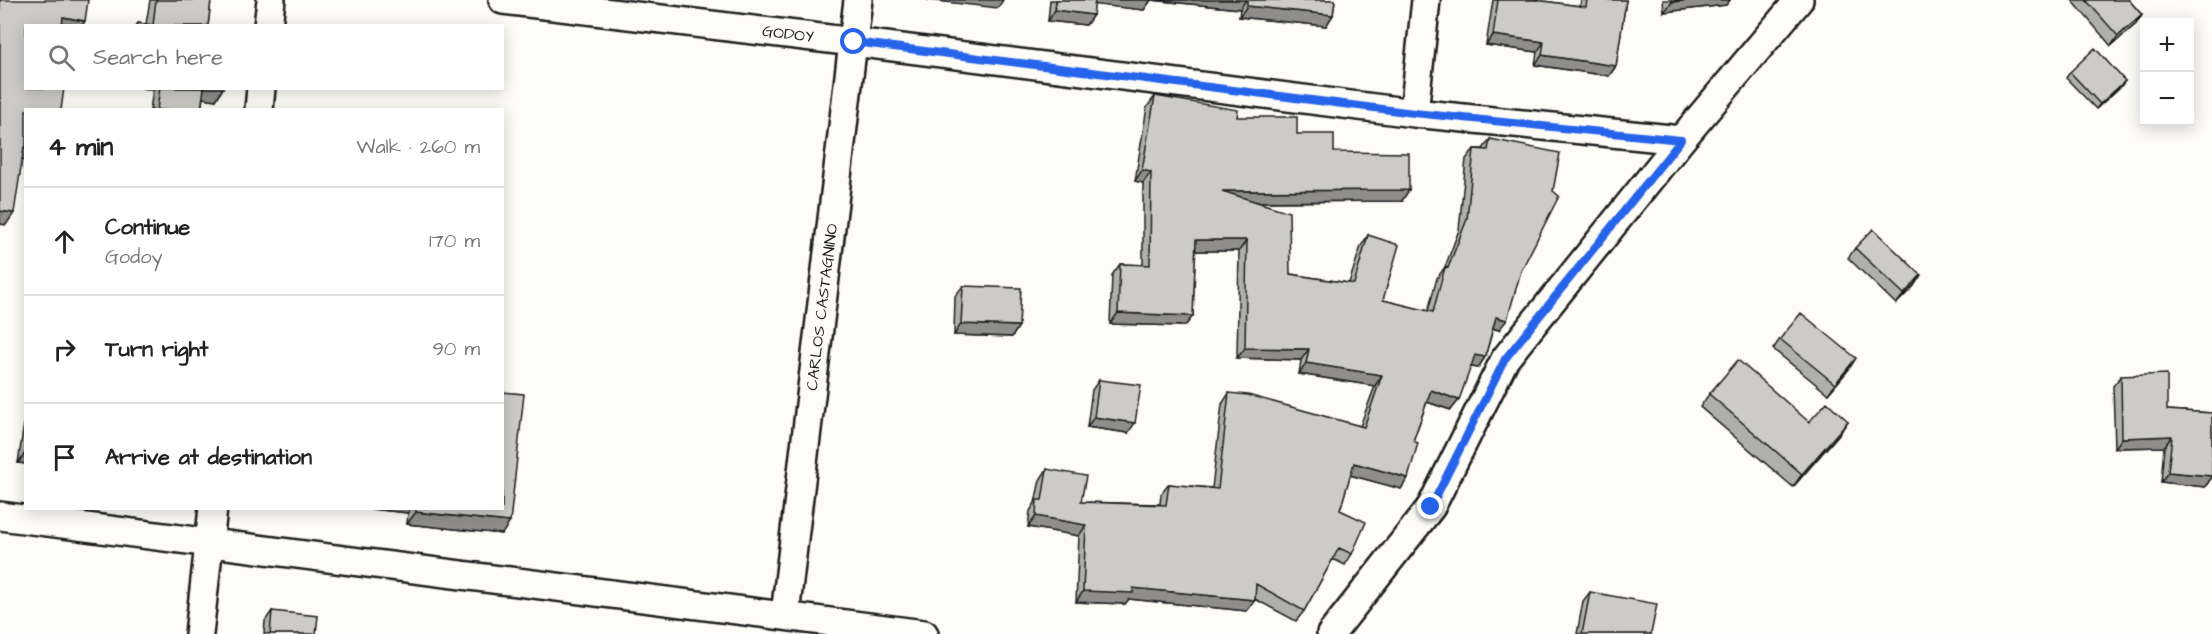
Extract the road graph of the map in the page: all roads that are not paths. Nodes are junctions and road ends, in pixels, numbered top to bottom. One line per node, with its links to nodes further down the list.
1 (271, 0): 6 (street)
2 (503, 0): 7 (street, GODOY)
3 (858, 0): 7 (street, CARLOS CASTAGNINO)
4 (1426, 0): 10 (street)
5 (1799, 0): 11 (street)
6 (268, 24)
7 (854, 42): 10 (street, GODOY); 15 (street, CARLOS CASTAGNINO)
8 (261, 90): 9 (street)
9 (259, 108)
10 (1414, 113): 11 (street, GODOY)
11 (1681, 140): 18 (street)
12 (213, 510): 14 (street)
13 (0, 516): 14 (street)
14 (209, 542): 15 (street); 16 (street)
15 (785, 615): 17 (street)
16 (199, 634)
17 (924, 634)
18 (1331, 634)

